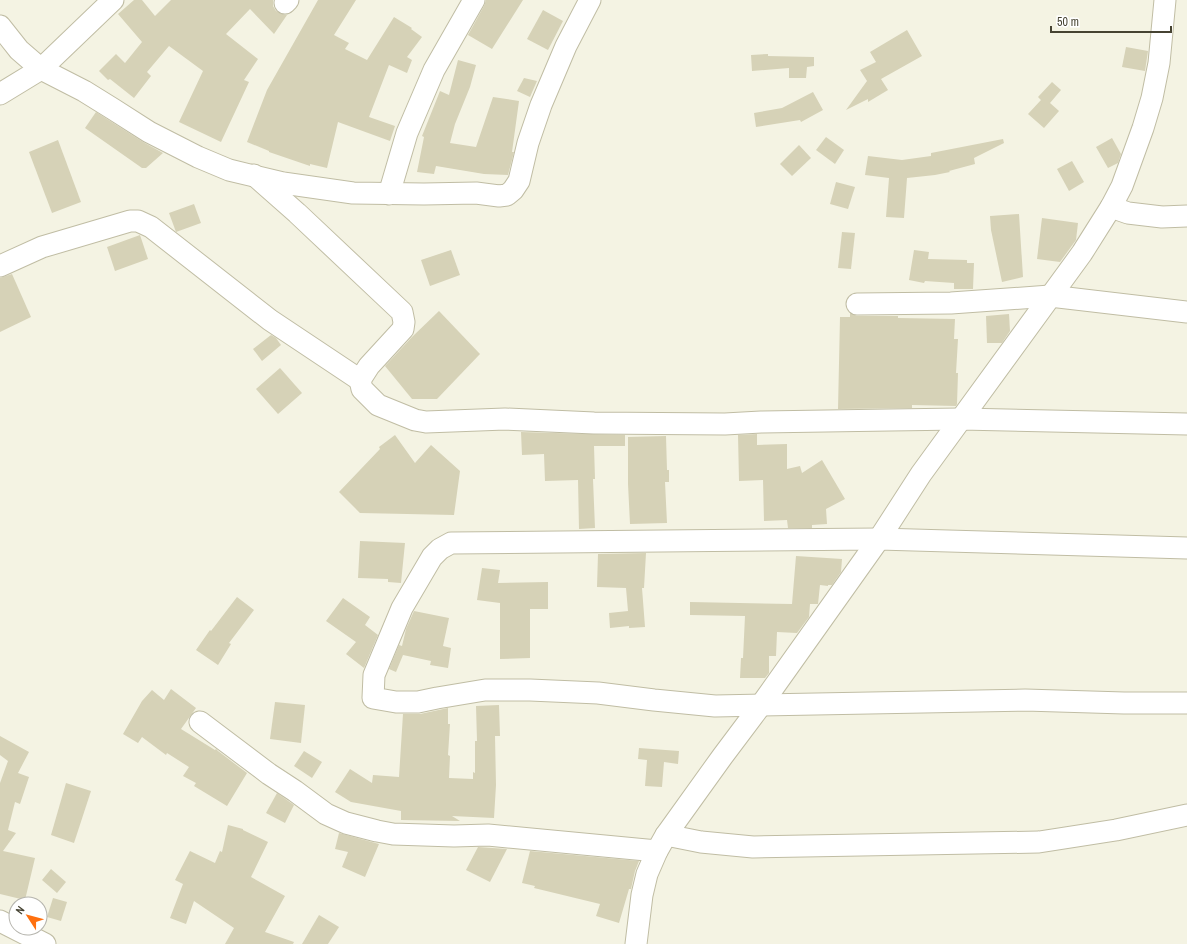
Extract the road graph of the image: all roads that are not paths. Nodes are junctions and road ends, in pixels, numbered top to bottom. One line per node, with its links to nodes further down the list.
1 (112, 0): 6 (street)
2 (474, 0): 9 (street)
3 (590, 0): 9 (street)
4 (1165, 0): 10 (street)
5 (0, 26): 6 (street)
6 (42, 68): 7 (street); 8 (street)
7 (0, 94)
8 (254, 175): 9 (street); 16 (street)
9 (389, 194)
10 (1110, 207): 11 (street); 13 (street)
11 (1187, 216)
12 (0, 266): 16 (street)
13 (1050, 296): 14 (street); 15 (street); 17 (street)
14 (857, 304)
15 (1187, 312)
16 (360, 380): 17 (street)
17 (961, 419): 18 (street); 19 (street)
18 (1187, 424)
19 (879, 539): 20 (street); 22 (street); 22 (street)
20 (1187, 548)
21 (1187, 703): 22 (street)
22 (760, 706): 25 (street)
23 (200, 722): 25 (street)
24 (1187, 815): 25 (street)
25 (661, 843): 28 (street)
26 (0, 921): 27 (street)
27 (45, 944)
28 (636, 944)

